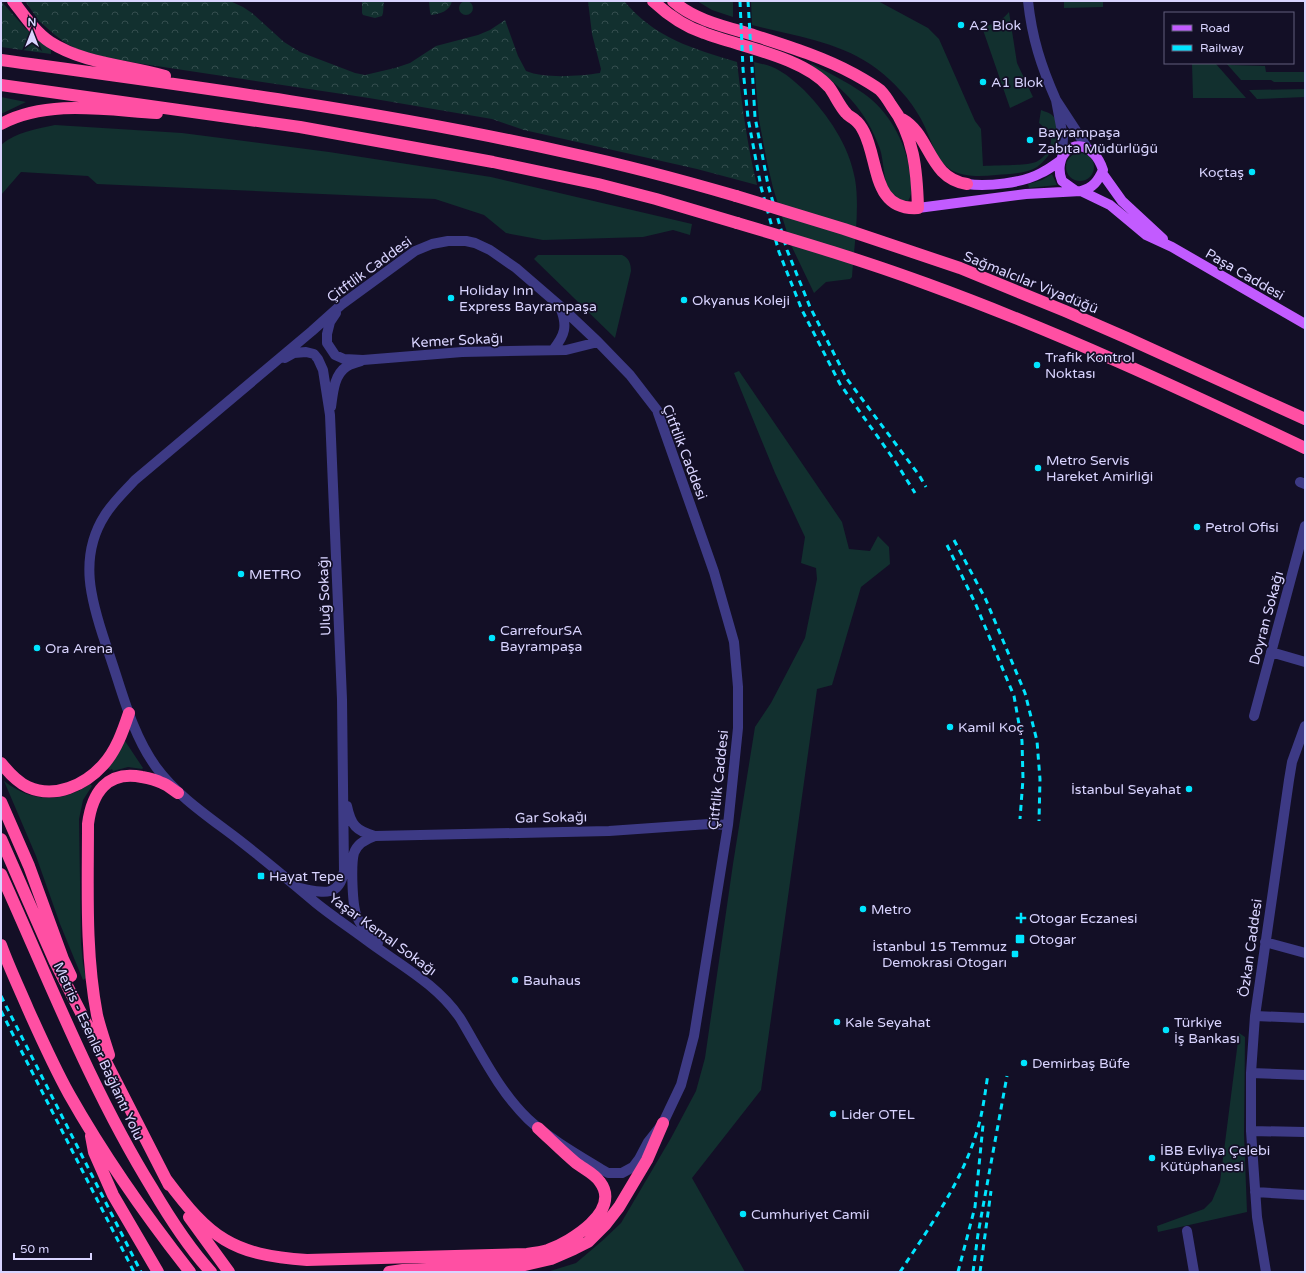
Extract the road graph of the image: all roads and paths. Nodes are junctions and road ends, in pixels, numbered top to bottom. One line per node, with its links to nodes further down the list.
1 (13, 1): 7 (highway)
2 (653, 1): 17 (highway)
3 (673, 1): 9 (highway)
4 (1028, 1): 8 (street)
5 (1, 60): 7 (highway)
6 (1, 84): 10 (highway)
7 (196, 88): 27 (highway, Sağmalcılar Viyadüğü, bridge)
8 (1056, 100): 12 (street); 13 (street)
9 (899, 117): 15 (highway); 17 (highway)
10 (244, 118): 11 (highway); 28 (highway, bridge)
11 (1, 124)
12 (1088, 149): 13 (main road); 14 (main road)
13 (1061, 159): 15 (main road); 16 (main road)
14 (1102, 173): 16 (main road); 18 (main road, Paşa Caddesi)
15 (967, 184)
16 (1078, 191): 17 (main road); 18 (main road, Paşa Caddesi)
17 (918, 208)
18 (1172, 247): 21 (main road, Paşa Caddesi)
19 (341, 305): 20 (street, Çitftlik Caddesi); 24 (street); 25 (street, Çitftlik Caddesi)
20 (560, 306): 22 (street, Çitftlik Caddesi); 23 (street)
21 (1305, 324)
22 (598, 342): 23 (street, Kemer Sokağı); 39 (street, Çitftlik Caddesi)
23 (552, 350): 24 (street, Kemer Sokağı)
24 (363, 360): 26 (street)
25 (269, 366): 26 (street); 32 (street, Çitftlik Caddesi)
26 (330, 415): 36 (street, Uluğ Sokağı)
27 (1305, 419)
28 (1305, 448)
29 (1305, 526): 30 (street, Doyran Sokağı)
30 (1271, 652): 31 (street); 33 (street, Doyran Sokağı)
31 (1305, 662)
32 (129, 713): 35 (highway); 37 (street, Çitftlik Caddesi)
33 (1254, 716)
34 (1305, 726): 44 (street, Özkan Caddesi)
35 (1, 763)
36 (342, 776): 40 (street); 43 (street)
37 (178, 793): 43 (street, Yaşar Kemal Sokağı); 54 (highway)
38 (1, 802): 51 (highway)
39 (728, 825): 40 (street, Gar Sokağı); 55 (street, Çitftlik Caddesi)
40 (375, 836): 48 (street)
41 (1, 839): 51 (highway)
42 (1, 874): 69 (highway, Metris - Esenler Bağlantı Yolu)
43 (299, 888): 48 (street, Yaşar Kemal Sokağı)
44 (1265, 942): 46 (street); 49 (street, Özkan Caddesi)
45 (1, 945): 47 (highway)
46 (1305, 953)
47 (3, 956): 57 (highway)
48 (388, 956): 56 (street, Yaşar Kemal Sokağı)
49 (1255, 1016): 50 (street); 52 (street, Özkan Caddesi)
50 (1305, 1018)
51 (98, 1045): 54 (highway)
52 (1251, 1073): 53 (street); 58 (street, Özkan Caddesi)
53 (1305, 1075)
54 (119, 1089): 60 (highway)
55 (663, 1123): 56 (street, Çitftlik Caddesi); 65 (highway)
56 (538, 1128): 64 (highway)
57 (91, 1131): 67 (highway); 68 (highway)
58 (1251, 1131): 59 (street); 61 (street, Özkan Caddesi)
59 (1305, 1132)
60 (166, 1179): 66 (highway); 70 (highway)
61 (1255, 1192): 62 (street); 73 (street, Özkan Caddesi)
62 (1305, 1195)
63 (1187, 1231): 72 (street)
64 (577, 1235): 65 (highway); 66 (highway)
65 (588, 1242): 66 (highway)
66 (468, 1261): 71 (highway)
67 (158, 1272)
68 (190, 1272)
69 (211, 1272)
70 (229, 1272)
71 (389, 1272)
72 (1194, 1272)
73 (1266, 1272)

